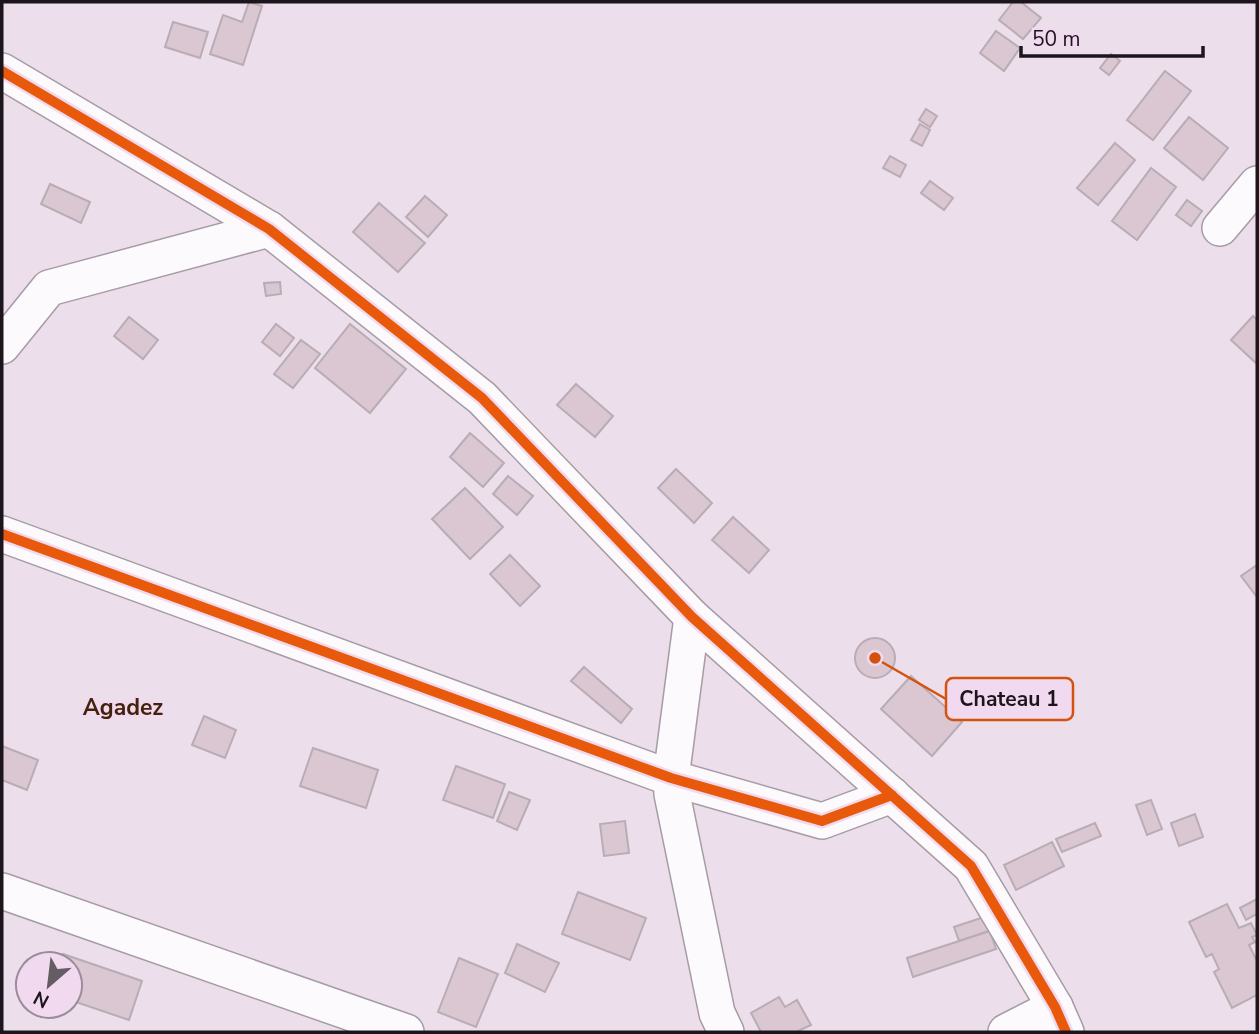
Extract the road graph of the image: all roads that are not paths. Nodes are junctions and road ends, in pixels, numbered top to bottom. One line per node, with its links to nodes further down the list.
1 (2, 71): 4 (street)
2 (1257, 184): 3 (street)
3 (1220, 228)
4 (269, 229): 5 (street); 7 (street)
5 (2, 346)
6 (2, 534): 8 (street)
7 (692, 617): 8 (street); 9 (street)
8 (671, 778): 9 (street); 13 (street)
9 (892, 795): 11 (street)
10 (2, 891): 12 (street)
11 (1061, 1020): 14 (street)
12 (406, 1032)
13 (726, 1032)
14 (1006, 1032)

